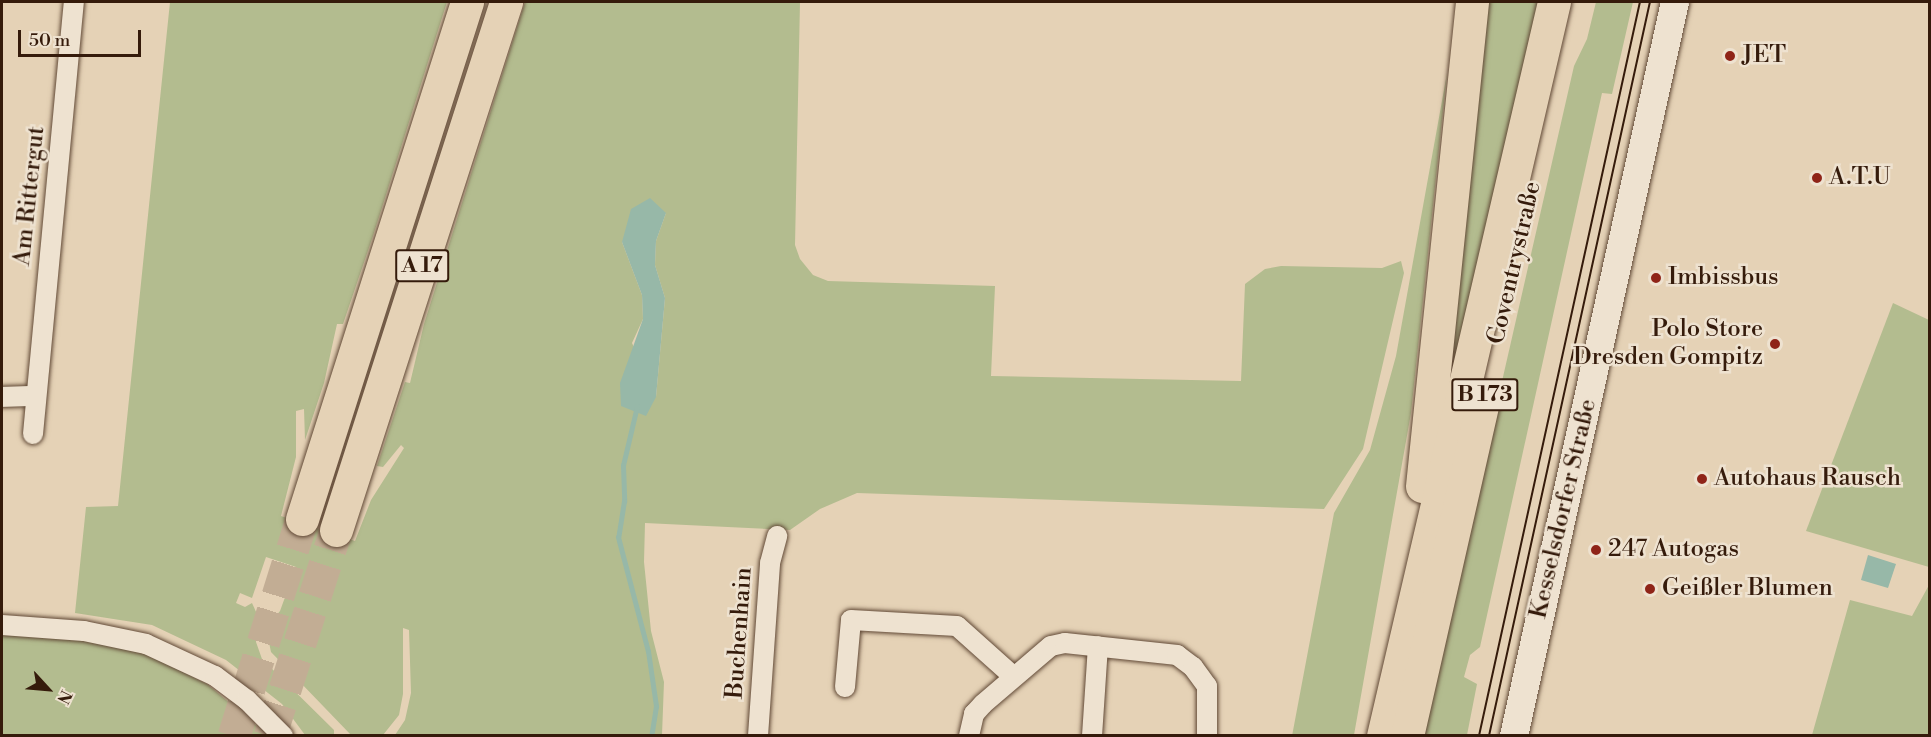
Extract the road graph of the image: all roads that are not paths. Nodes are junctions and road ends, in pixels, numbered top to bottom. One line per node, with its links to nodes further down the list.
1 (75, 2): 8 (street, Am Rittergut)
2 (467, 2): 11 (highway, A 17)
3 (506, 2): 12 (highway, A 17)
4 (1472, 2): 14 (highway)
5 (1554, 2): 14 (highway, B 173)
6 (1575, 2): 25 (highway, Coventrystraße / B 173)
7 (1675, 2): 26 (street, Kesselsdorfer Straße)
8 (35, 396): 9 (street); 10 (street, Am Rittergut)
9 (2, 398)
10 (33, 434)
11 (302, 519)
12 (336, 530)
13 (777, 536): 20 (street, Buchenhain)
14 (1414, 592): 24 (highway, B 173)
15 (2, 625): 19 (street)
16 (1098, 646): 17 (street); 22 (street); 23 (street)
17 (1013, 676): 18 (street); 21 (street)
18 (845, 687)
19 (283, 735)
20 (758, 735)
21 (969, 735)
22 (1092, 735)
23 (1207, 735)
24 (1383, 735)
25 (1407, 735)
26 (1514, 735)

